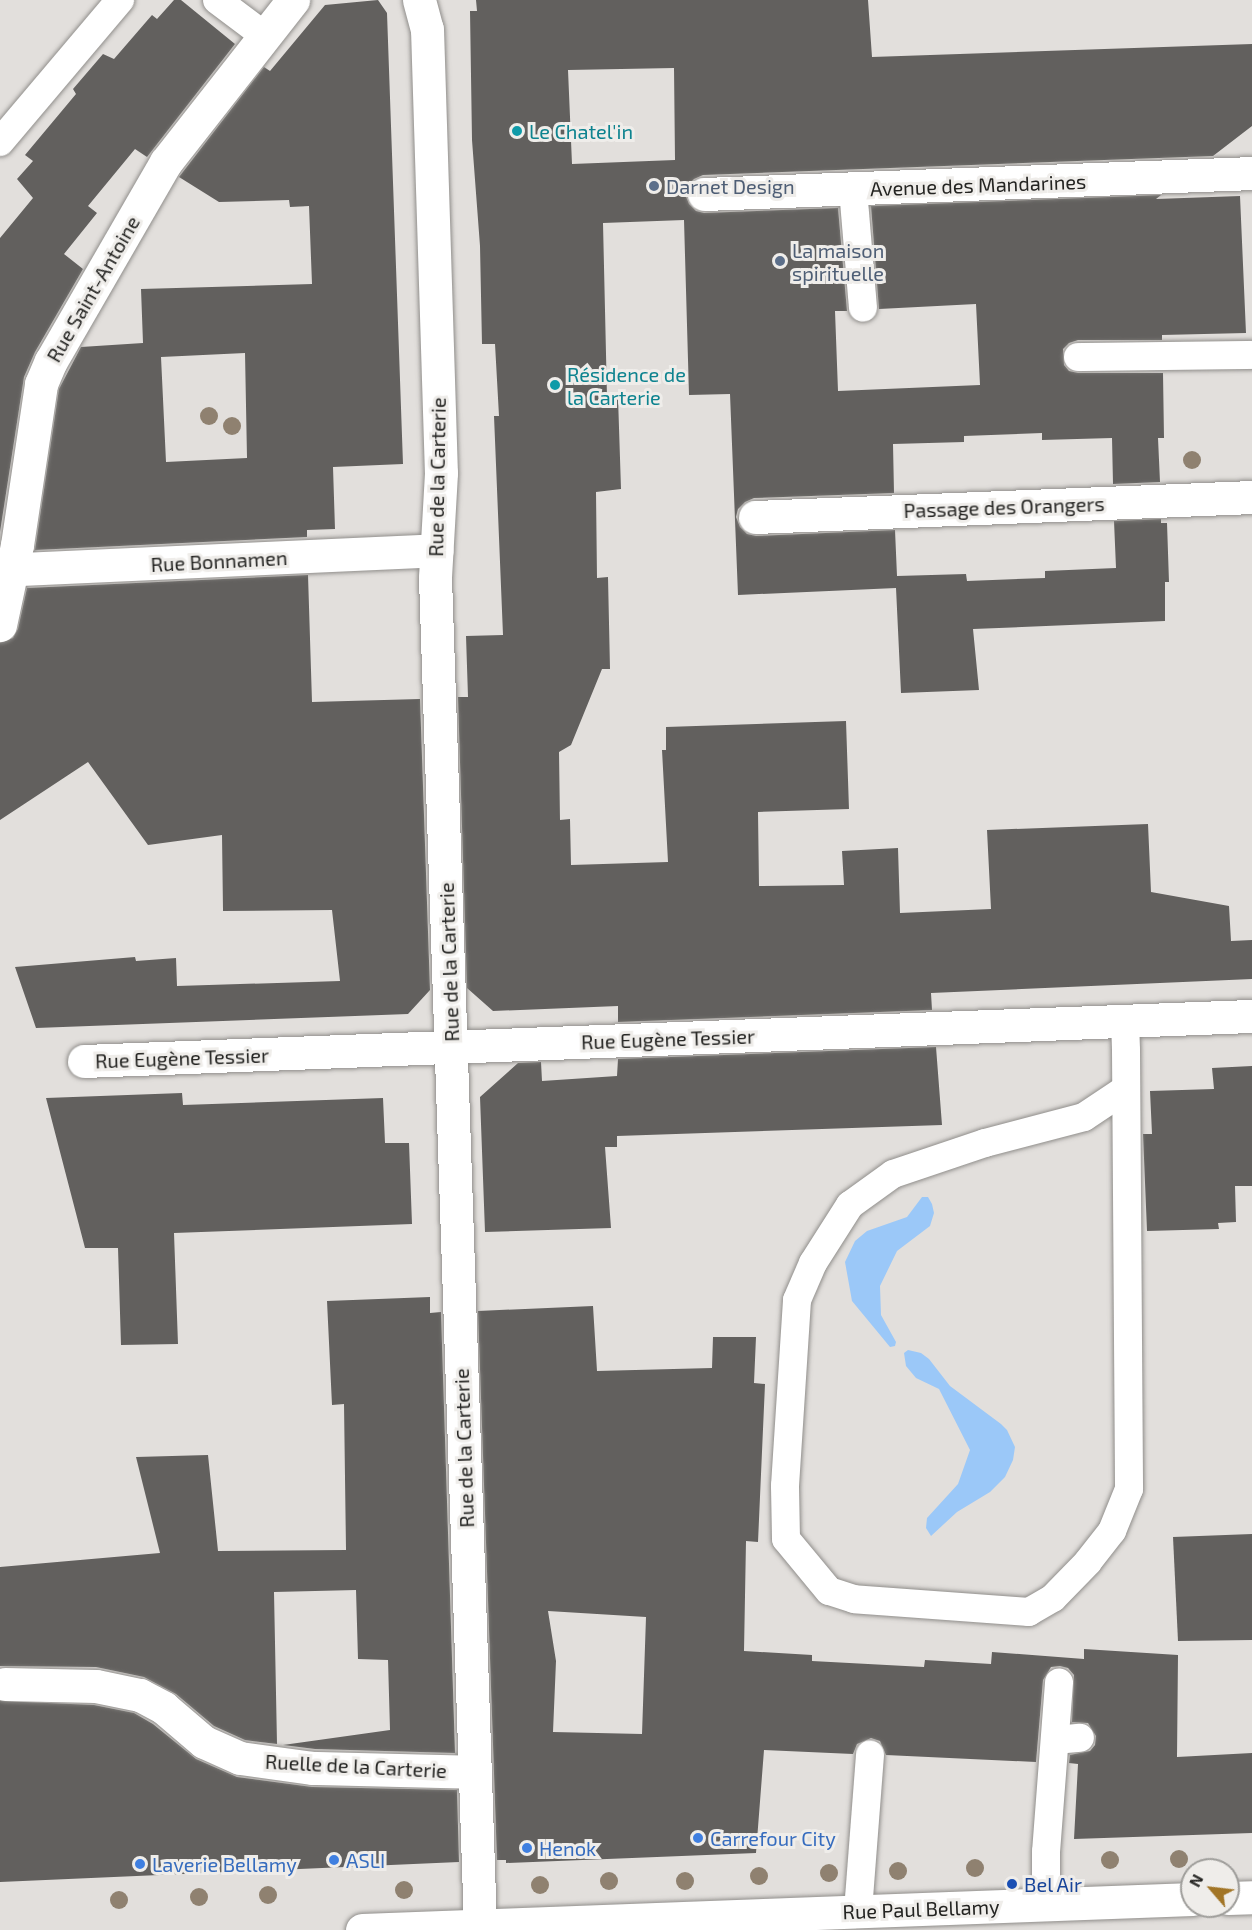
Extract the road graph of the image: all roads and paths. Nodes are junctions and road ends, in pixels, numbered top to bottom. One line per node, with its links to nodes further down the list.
1 (120, 0): 6 (lane)
2 (218, 0): 5 (lane)
3 (293, 0): 5 (street, Rue Saint-Antoine)
4 (419, 0): 15 (street, Rue de la Carterie)
5 (265, 36): 16 (street, Rue Saint-Antoine)
6 (0, 142)
7 (1252, 173): 8 (street, Avenue des Mandarines)
8 (853, 189): 9 (street, Avenue des Mandarines); 10 (lane)
9 (704, 194)
10 (863, 308)
11 (1252, 355): 12 (lane)
12 (1078, 357)
13 (1252, 496): 14 (street, Passage des Orangers)
14 (755, 517)
15 (437, 550): 16 (street, Rue Bonnamen); 20 (street, Rue de la Carterie)
16 (6, 570): 17 (street, Rue Saint-Antoine)
17 (0, 625)
18 (1252, 1016): 19 (street, Rue Eugène Tessier)
19 (1125, 1021): 20 (street, Rue Eugène Tessier); 22 (lane)
20 (452, 1048): 21 (street, Rue Eugène Tessier); 26 (street, Rue de la Carterie)
21 (84, 1061)
22 (1126, 1089): 22 (lane)
23 (1059, 1682): 28 (lane)
24 (5, 1684): 26 (street, Ruelle de la Carterie)
25 (870, 1754): 29 (lane)
26 (475, 1772): 31 (street, Rue de la Carterie)
27 (1180, 1899): 28 (street, Rue Paul Bellamy)
28 (1046, 1905): 29 (street, Rue Paul Bellamy)
29 (858, 1911): 30 (street, Rue Paul Bellamy)
30 (733, 1923): 31 (street, Rue Paul Bellamy)
31 (480, 1926): 32 (street, Rue Paul Bellamy)
32 (362, 1930)

